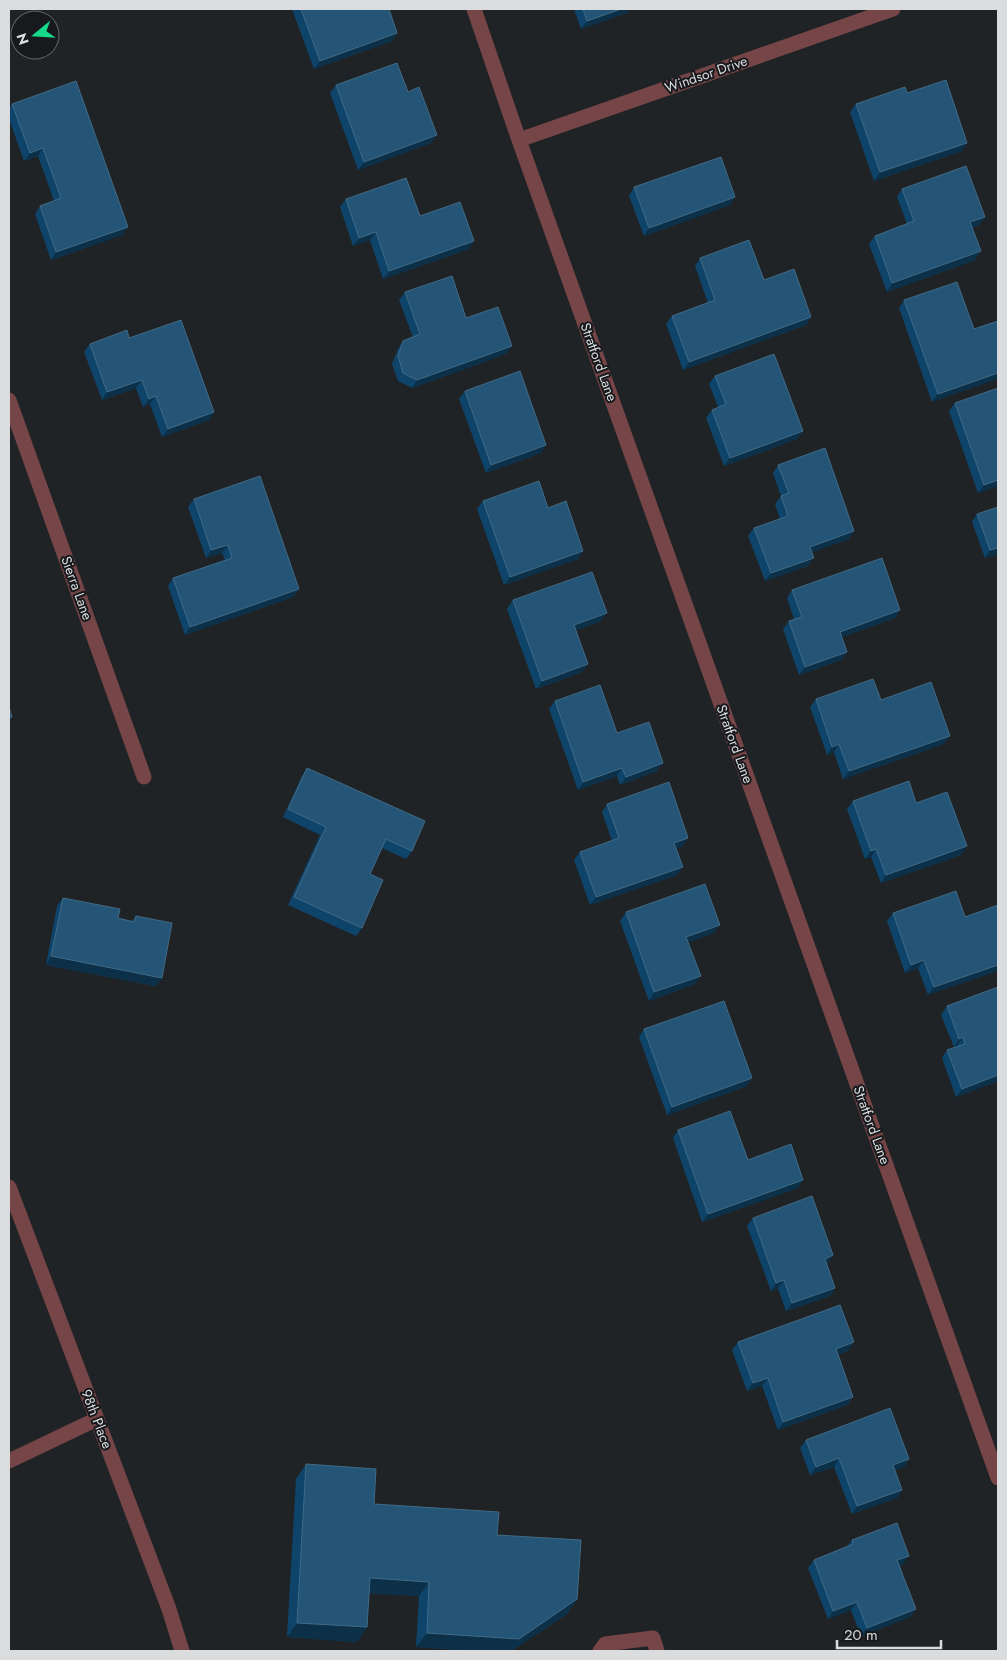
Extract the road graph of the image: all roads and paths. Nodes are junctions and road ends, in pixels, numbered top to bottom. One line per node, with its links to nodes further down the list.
1 (474, 9): 3 (street, Stratford Lane)
2 (893, 9): 3 (street, Windsor Drive)
3 (519, 140): 9 (street, Stratford Lane)
4 (9, 400): 5 (street, Sierra Lane)
5 (144, 777)
6 (9, 1187): 7 (street, 98th Place)
7 (97, 1419): 8 (street); 10 (street, 98th Place)
8 (9, 1461)
9 (998, 1478)
10 (182, 1651)
11 (600, 1651): 12 (street)
12 (657, 1651)

